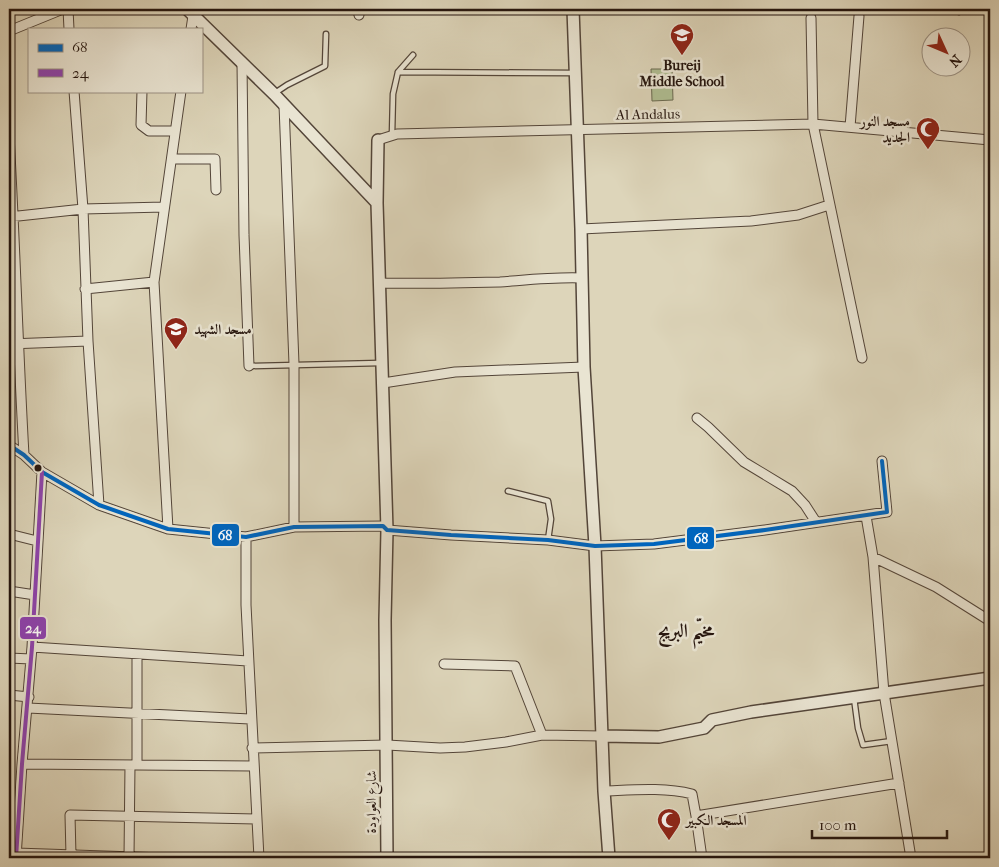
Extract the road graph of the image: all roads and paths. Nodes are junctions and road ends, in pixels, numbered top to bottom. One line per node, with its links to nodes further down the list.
1 (63, 9): 9 (street)
2 (68, 9): 7 (street)
3 (573, 9): 14 (street)
4 (190, 12): 8 (street); 12 (street)
5 (859, 16): 21 (street)
6 (811, 18): 20 (street)
7 (69, 28)
8 (191, 28)
9 (9, 31)
10 (326, 34): 18 (lane)
11 (413, 55): 13 (lane)
12 (242, 62): 18 (street); 45 (street)
13 (398, 72): 14 (lane); 25 (lane)
14 (575, 73): 22 (street)
15 (74, 92): 33 (street)
16 (142, 92): 23 (street)
17 (181, 92): 23 (street)
18 (274, 94): 19 (street)
19 (284, 105): 30 (street); 44 (street)
20 (813, 124): 21 (street, Al Andalus); 22 (street, Al Andalus); 31 (street)
21 (850, 127): 27 (street, Al Andalus)
22 (577, 129): 25 (street, Al Andalus); 35 (street)
23 (175, 131): 28 (street)
24 (9, 135): 34 (street)
25 (392, 136): 26 (street, Al Andalus)
26 (378, 140): 30 (street, شارع العواودة)
27 (990, 140)
28 (172, 159): 29 (street); 32 (street)
29 (216, 190)
30 (377, 203): 38 (street, شارع العواودة)
31 (829, 205): 35 (street); 42 (street)
32 (164, 207): 33 (street); 37 (street)
33 (83, 209): 34 (street); 39 (street)
34 (11, 217): 41 (street)
35 (581, 229): 36 (street)
36 (582, 278): 38 (street); 46 (street)
37 (154, 282): 39 (street); 58 (street)
38 (380, 283): 43 (street, شارع العواودة)
39 (85, 288): 40 (street)
40 (88, 341): 41 (street); 54 (street)
41 (13, 344): 50 (street)
42 (862, 358)
43 (382, 363): 44 (lane); 47 (street, شارع العواودة)
44 (294, 364): 45 (lane); 57 (street)
45 (249, 366)
46 (584, 366): 47 (street); 64 (street)
47 (383, 383): 59 (street, شارع العواودة)
48 (697, 418): 56 (street)
49 (9, 445): 50 (street)
50 (24, 455): 52 (street)
51 (882, 460): 55 (street)
52 (42, 472): 54 (street); 63 (street)
53 (508, 491): 62 (lane)
54 (99, 505): 58 (street)
55 (866, 516): 56 (street); 65 (street)
56 (816, 522): 64 (street)
57 (294, 528): 59 (street); 61 (street)
58 (168, 529): 61 (street)
59 (387, 530): 62 (street); 86 (street, شارع العواودة)
60 (9, 534): 63 (street)
61 (246, 537): 73 (street)
62 (548, 540): 64 (street)
63 (38, 541): 67 (street)
64 (595, 546): 84 (street)
65 (873, 557): 68 (street); 76 (street)
66 (9, 591): 67 (street)
67 (35, 595): 69 (street)
68 (990, 621)
69 (32, 648): 70 (street); 72 (street)
70 (137, 654): 73 (street); 81 (street)
71 (9, 658): 72 (street)
72 (31, 659): 78 (street)
73 (248, 661): 82 (street)
74 (444, 664): 83 (street)
75 (990, 678): 76 (street)
76 (884, 693): 79 (street); 85 (street)
77 (9, 695): 78 (street)
78 (28, 697): 80 (street)
79 (854, 698): 84 (street); 85 (lane)
80 (28, 708): 81 (street); 88 (street)
81 (136, 712): 82 (street); 89 (street)
82 (250, 719): 87 (street)
83 (542, 735): 84 (street); 86 (street)
84 (602, 736): 92 (street)
85 (892, 741): 91 (street)
86 (387, 745): 87 (street); 101 (street, شارع العواودة)
87 (252, 748): 90 (street)
88 (22, 764): 89 (street); 96 (street)
89 (133, 765): 90 (street); 94 (street)
90 (253, 766): 95 (street)
91 (899, 783): 93 (street); 104 (street)
92 (604, 791): 93 (street); 102 (street)
93 (696, 816): 103 (street)
94 (129, 817): 95 (street); 97 (street); 98 (street)
95 (256, 820): 100 (street)
96 (16, 856): 97 (street)
97 (71, 856): 98 (street)
98 (129, 857): 99 (street)
99 (164, 858)
100 (259, 858)
101 (387, 858)
102 (609, 858)
103 (702, 858)
104 (912, 858)

